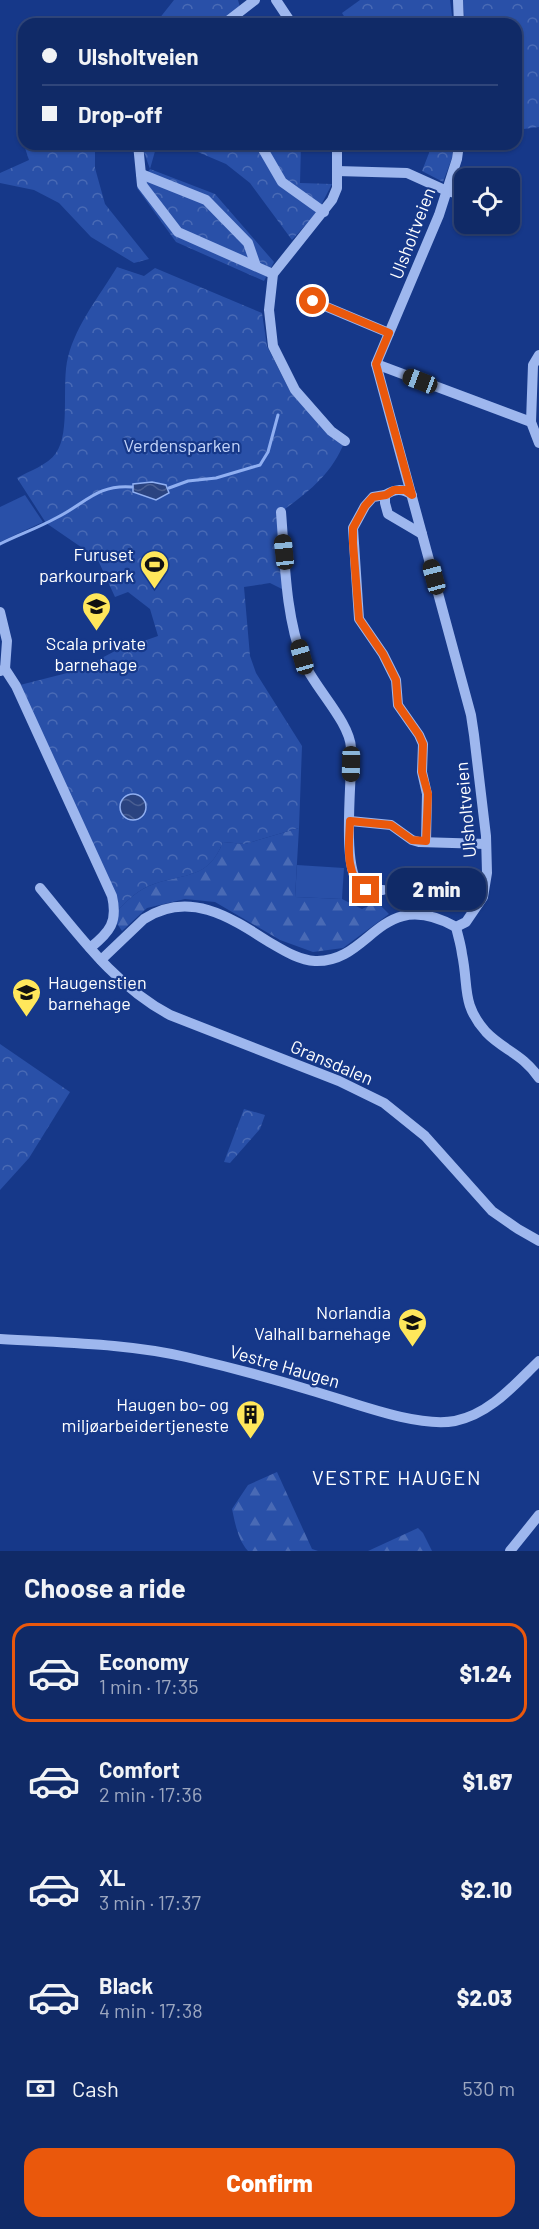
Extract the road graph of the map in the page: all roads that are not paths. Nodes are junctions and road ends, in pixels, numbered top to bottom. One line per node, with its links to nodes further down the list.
1 (255, 0): 4 (street)
2 (276, 0): 5 (street)
3 (458, 0): 6 (street)
4 (232, 18)
5 (288, 18)
6 (459, 18)
7 (139, 150): 12 (street)
8 (263, 150): 15 (street)
9 (337, 150): 11 (street)
10 (458, 150): 13 (street, Ulsholtveien)
11 (337, 171): 13 (street); 15 (street)
12 (141, 174): 16 (street); 16 (street)
13 (447, 191): 14 (street); 19 (street, Ulsholtveien)
14 (454, 193)
15 (324, 212): 17 (street)
16 (256, 266): 17 (street)
17 (273, 274): 23 (street)
18 (303, 297): 19 (street)
19 (389, 333): 21 (street, Ulsholtveien)
20 (539, 355): 22 (street)
21 (376, 364): 22 (street); 26 (street, Ulsholtveien)
22 (531, 422): 24 (street)
23 (345, 441)
24 (539, 443)
25 (386, 495): 26 (street); 28 (street); 32 (street)
26 (412, 495): 28 (street, Ulsholtveien)
27 (280, 512): 31 (street)
28 (422, 534): 33 (street, Ulsholtveien)
29 (0, 612): 30 (street)
30 (2, 670): 37 (street)
31 (350, 821): 32 (street); 35 (street)
32 (426, 841): 33 (street)
33 (486, 844): 36 (street, Ulsholtveien)
34 (40, 888): 37 (street, Gransdalen)
35 (383, 891)
36 (456, 927): 38 (street); 39 (street)
37 (90, 948): 38 (street, Gransdalen)
38 (101, 960): 40 (street, Gransdalen)
39 (539, 1078)
40 (539, 1241)
41 (0, 1339): 42 (street, Vestre Haugen)
42 (539, 1361)
43 (539, 1515): 44 (street)
44 (510, 1551)

